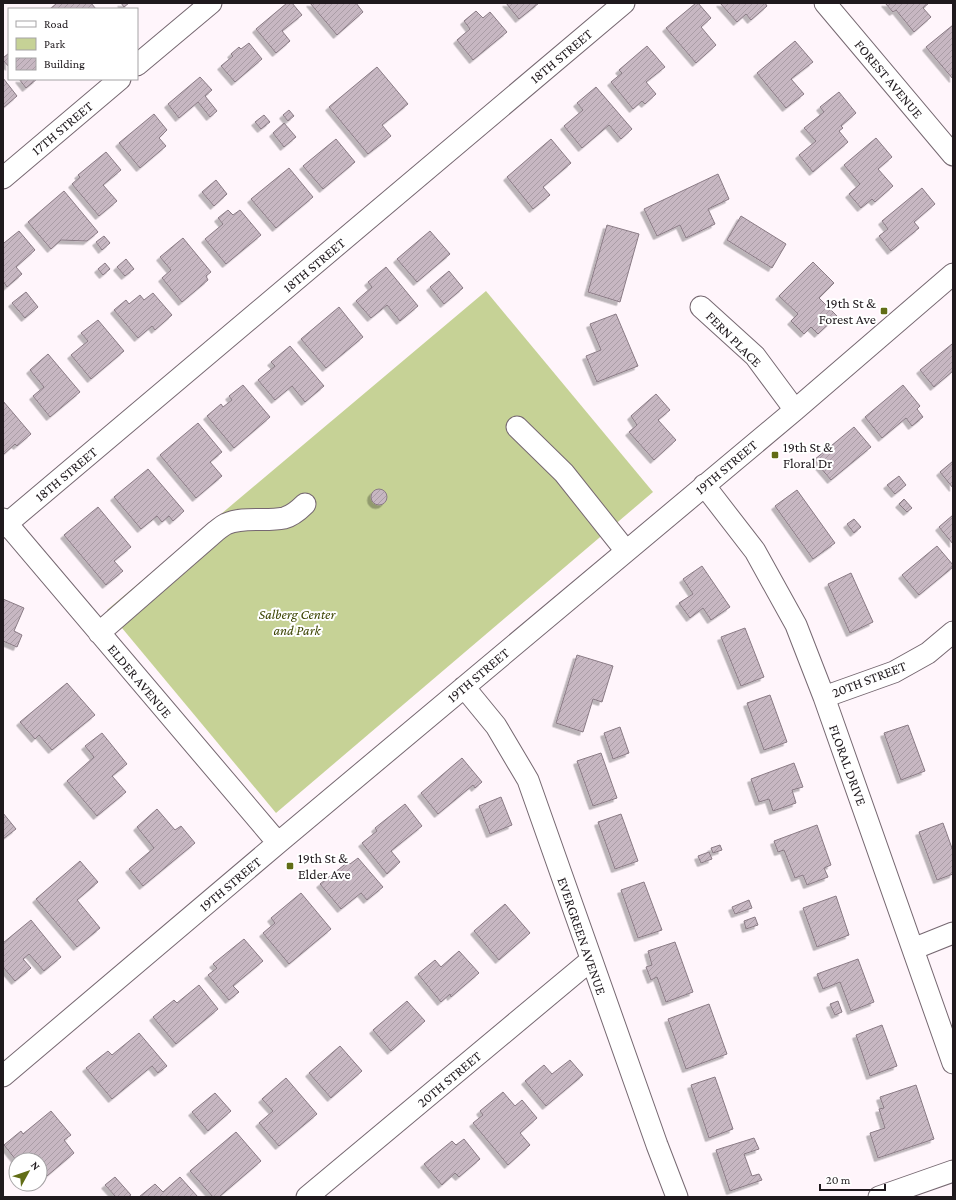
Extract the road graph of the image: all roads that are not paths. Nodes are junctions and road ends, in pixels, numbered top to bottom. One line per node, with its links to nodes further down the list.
1 (211, 3): 4 (street)
2 (624, 3): 14 (street, 18TH STREET)
3 (825, 3): 6 (street, FOREST AVENUE)
4 (138, 64)
5 (119, 80): 7 (street, 17TH STREET)
6 (953, 155)
7 (3, 178)
8 (953, 274): 10 (street, 19TH STREET)
9 (701, 307): 10 (street, FERN PLACE)
10 (794, 410): 12 (street, 19TH STREET)
11 (516, 427): 15 (street)
12 (704, 485): 15 (street, 19TH STREET); 19 (street, FLORAL DRIVE)
13 (305, 504): 17 (street)
14 (4, 523): 17 (street, ELDER AVENUE)
15 (626, 551): 18 (street, 19TH STREET)
16 (953, 632): 19 (street, 20TH STREET)
17 (99, 633): 20 (street, ELDER AVENUE)
18 (464, 687): 20 (street, 19TH STREET); 23 (street, EVERGREEN AVENUE)
19 (824, 696): 22 (street, FLORAL DRIVE)
20 (278, 843): 25 (street, 19TH STREET)
21 (953, 933): 22 (street)
22 (913, 949): 24 (street, FLORAL DRIVE)
23 (591, 960): 27 (street, 20TH STREET); 28 (street, EVERGREEN AVENUE)
24 (953, 1063)
25 (3, 1076)
26 (953, 1171): 29 (street)
27 (307, 1197)
28 (677, 1197)
29 (879, 1197)

